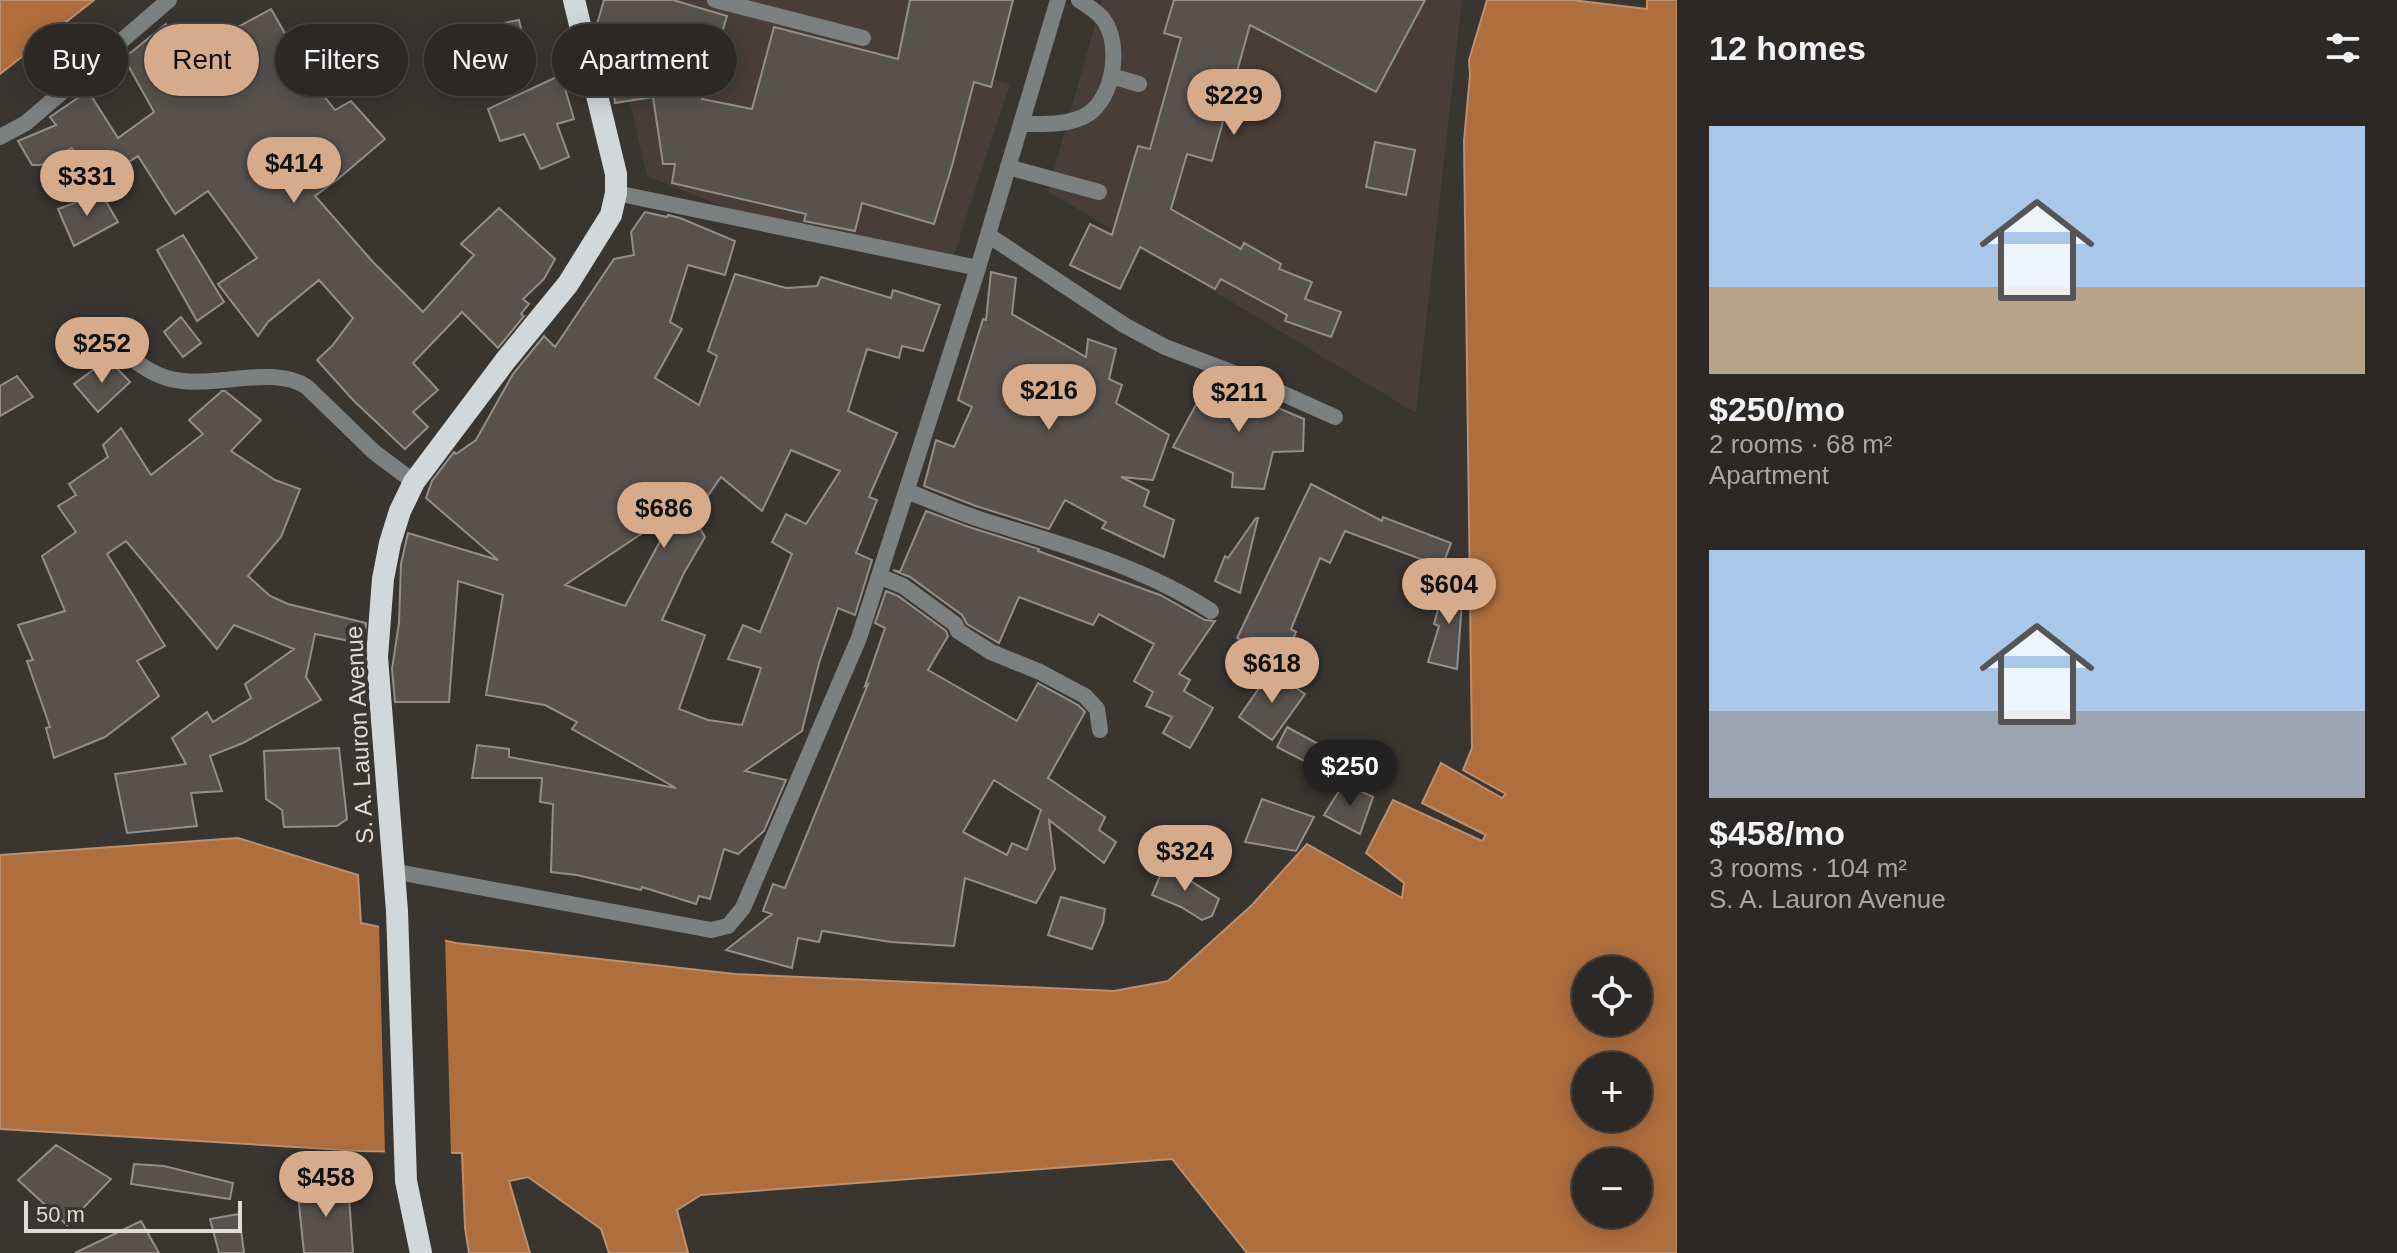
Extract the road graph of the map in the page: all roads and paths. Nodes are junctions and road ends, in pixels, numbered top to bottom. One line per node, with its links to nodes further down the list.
1 (169, 0): 10 (street)
2 (574, 0): 13 (highway, S. A. Lauron Avenue)
3 (715, 0): 6 (street)
4 (1058, 0): 9 (street)
5 (1079, 0): 7 (street)
6 (863, 38)
7 (1111, 76): 8 (street); 9 (street)
8 (1139, 84)
9 (1021, 124): 11 (street)
10 (0, 137)
11 (1008, 167): 12 (street); 14 (street)
12 (1099, 192)
13 (616, 193): 15 (street); 18 (highway, S. A. Lauron Avenue)
14 (988, 235): 15 (street); 17 (street)
15 (978, 268): 19 (street)
16 (110, 340): 18 (street)
17 (1335, 417)
18 (414, 482): 23 (highway, S. A. Lauron Avenue)
19 (907, 491): 20 (street); 21 (street)
20 (879, 576): 22 (street); 23 (street)
21 (1211, 611)
22 (1100, 730)
23 (392, 871): 24 (highway, S. A. Lauron Avenue)
24 (421, 1253)

